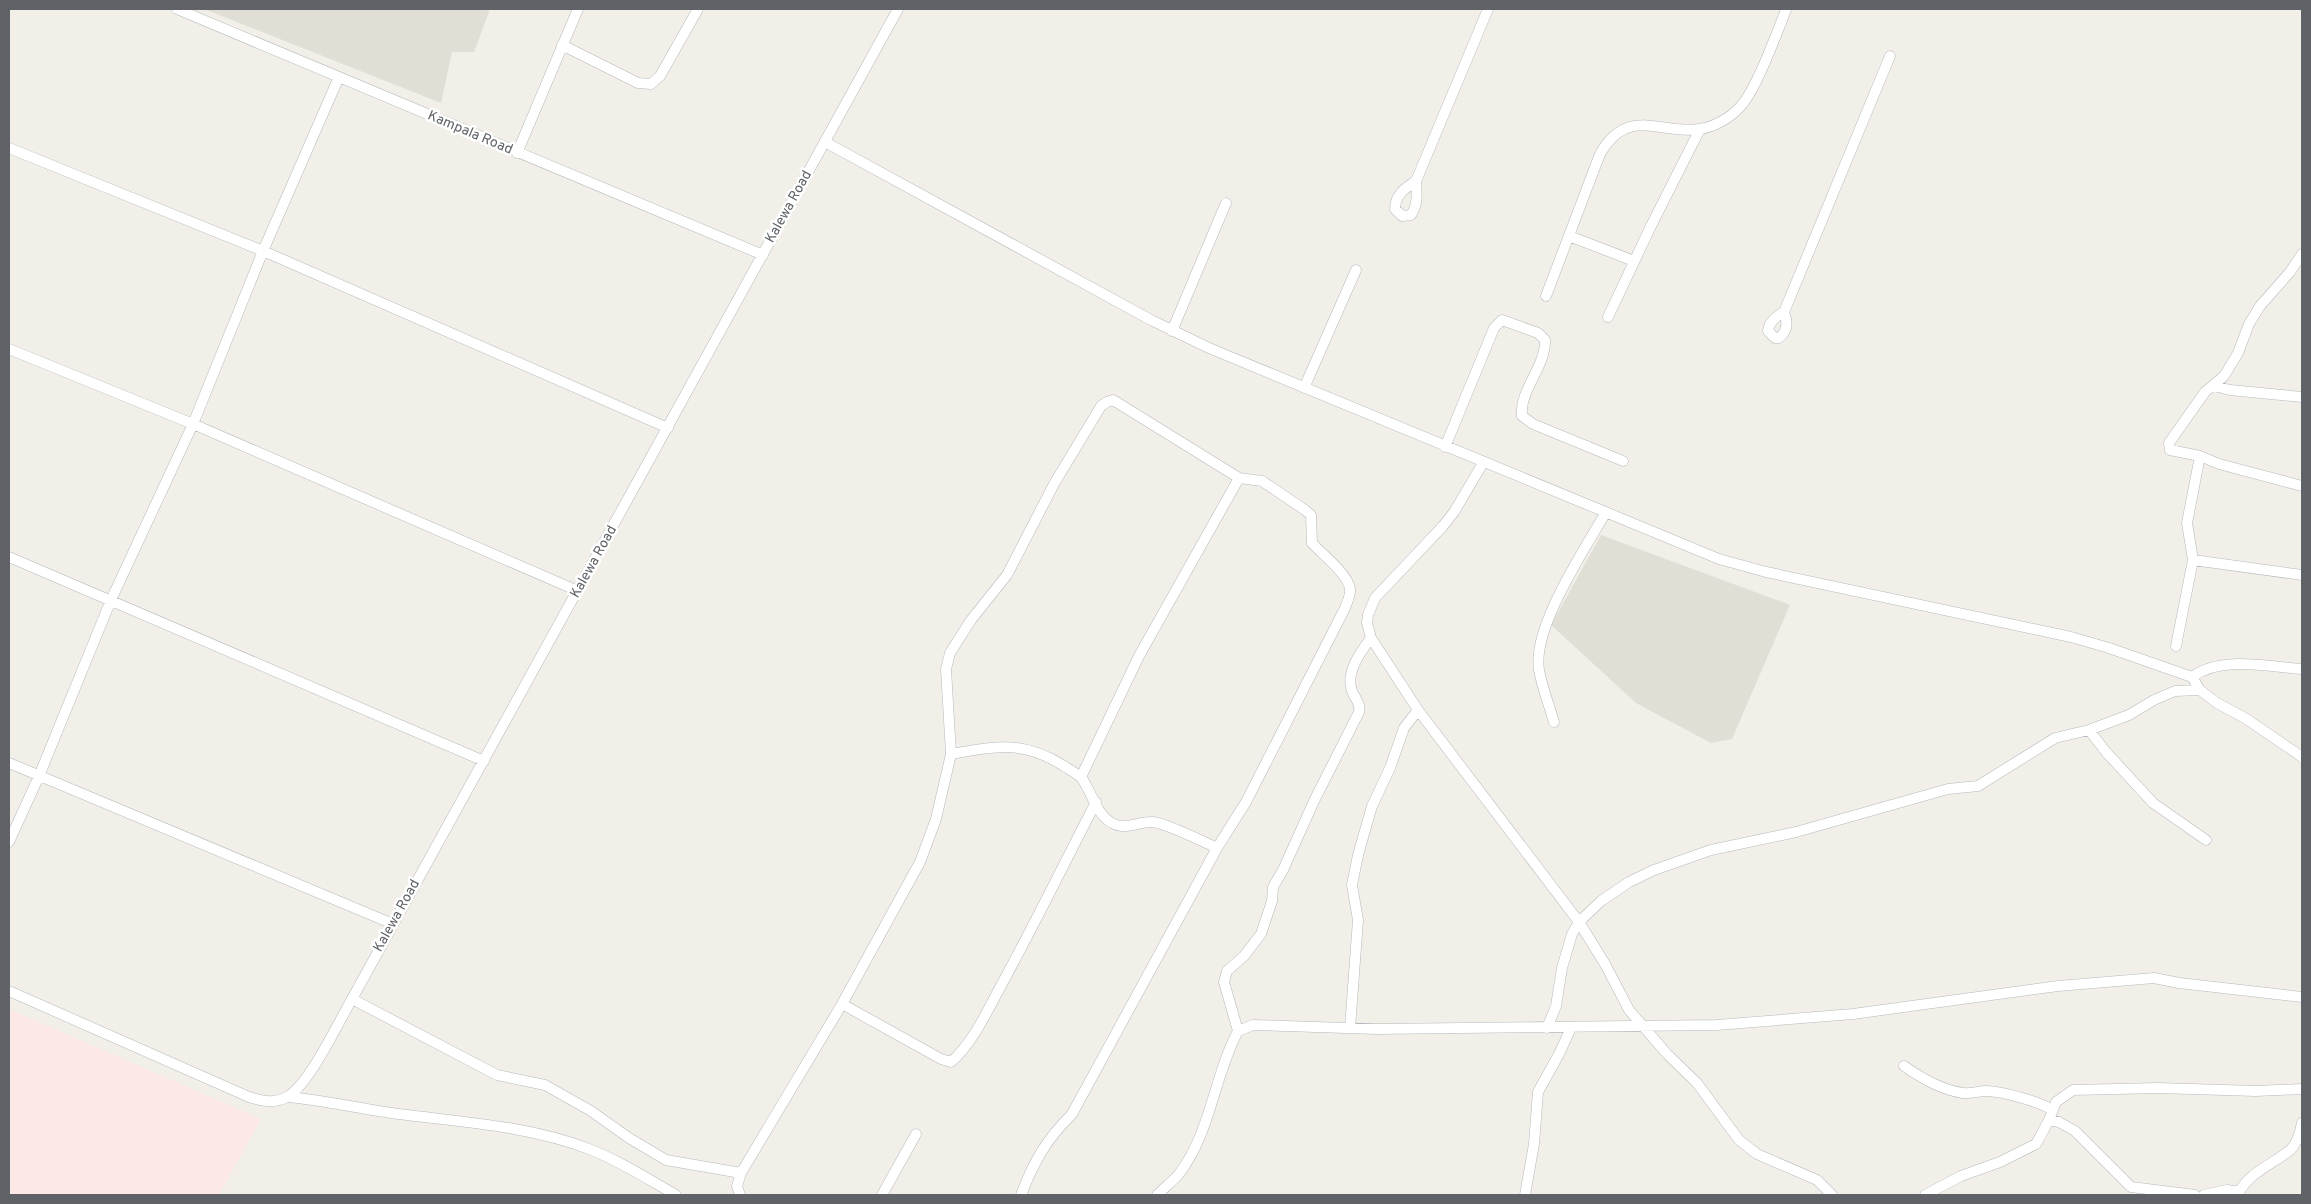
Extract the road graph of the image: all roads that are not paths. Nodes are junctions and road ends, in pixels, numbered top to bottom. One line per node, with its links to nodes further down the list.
1 (177, 9): 9 (street, Kampala Road)
2 (578, 9): 7 (street)
3 (698, 9): 7 (street)
4 (898, 9): 11 (street, Kalewa Road)
5 (1488, 9): 14 (street)
6 (1786, 10): 10 (street)
7 (562, 45): 13 (street)
8 (1890, 56): 25 (street)
9 (339, 77): 13 (street, Kampala Road); 17 (street)
10 (1700, 130): 16 (street); 20 (street)
11 (825, 142): 19 (street, Kalewa Road); 27 (street)
12 (9, 148): 17 (street)
13 (516, 153): 19 (street, Kampala Road)
14 (1416, 181)
15 (1226, 203): 27 (street)
16 (1570, 236): 20 (street); 24 (street)
17 (263, 251): 32 (street); 33 (street)
18 (2302, 254): 22 (street)
19 (763, 255): 33 (street, Kalewa Road)
20 (1634, 261): 26 (street)
21 (1356, 270): 30 (street)
22 (2290, 272): 23 (street); 29 (street)
23 (2302, 274)
24 (1546, 296)
25 (1784, 312)
26 (1608, 317)
27 (1172, 330): 30 (street)
28 (9, 349): 32 (street)
29 (2214, 386): 31 (street); 35 (street)
30 (1304, 388): 34 (street)
31 (2302, 397)
32 (192, 424): 44 (street); 45 (street)
33 (668, 428): 44 (street, Kalewa Road)
34 (1445, 447): 36 (street); 37 (street)
35 (2200, 456): 39 (street); 42 (street)
36 (1623, 461)
37 (1483, 463): 40 (street); 46 (street)
38 (1239, 478): 54 (street); 59 (street); 63 (street)
39 (2302, 486)
40 (1606, 512): 49 (street); 52 (street)
41 (9, 557): 45 (street)
42 (2193, 560): 43 (street); 47 (street)
43 (2302, 575)
44 (578, 591): 56 (street, Kalewa Road)
45 (112, 600): 56 (street); 58 (street)
46 (1371, 638): 51 (street); 74 (street)
47 (2176, 646)
48 (2302, 669): 49 (street)
49 (2192, 677): 50 (street)
50 (2200, 690): 53 (street); 55 (street)
51 (1418, 710): 64 (street); 71 (street)
52 (1554, 722)
53 (2089, 730): 61 (street); 64 (street)
54 (951, 754): 59 (street); 69 (street)
55 (2302, 757)
56 (484, 762): 65 (street, Kalewa Road)
57 (9, 763): 58 (street)
58 (39, 776): 62 (street); 65 (street)
59 (1081, 777): 60 (street)
60 (1096, 802): 63 (street); 69 (street)
61 (2206, 840)
62 (9, 842)
63 (1217, 848): 86 (street)
64 (1579, 922): 70 (street); 72 (street)
65 (393, 924): 68 (street, Kalewa Road)
66 (9, 991): 77 (street)
67 (2301, 994): 70 (street)
68 (352, 999): 77 (street, Kalewa Road); 81 (street)
69 (842, 1004): 81 (street)
70 (1644, 1027): 73 (street); 89 (street)
71 (1350, 1028): 72 (street); 74 (street)
72 (1546, 1028): 73 (street)
73 (1571, 1028): 88 (street)
74 (1238, 1031): 87 (street)
75 (1904, 1066): 78 (street)
76 (2302, 1089): 78 (street)
77 (288, 1097): 83 (street)
78 (2051, 1115): 90 (street); 91 (street)
79 (2302, 1123): 82 (street)
80 (916, 1134): 85 (street)
81 (741, 1173): 84 (street)
82 (2239, 1194): 92 (street)
83 (676, 1195)
84 (740, 1195)
85 (882, 1195)
86 (1021, 1195)
87 (1157, 1195)
88 (1525, 1195)
89 (1832, 1195)
90 (1925, 1195)
91 (2195, 1195)
92 (2204, 1195)

